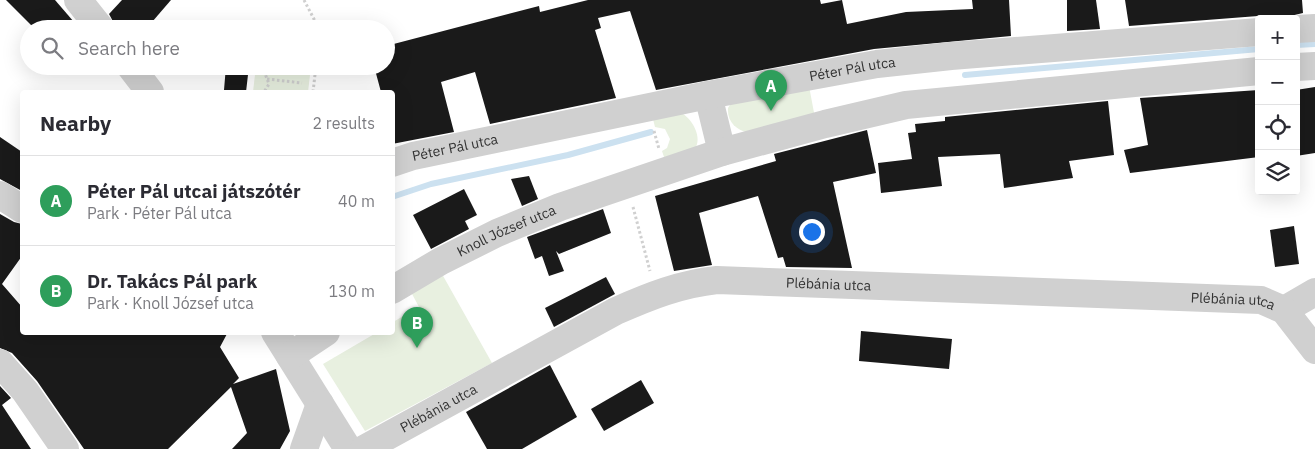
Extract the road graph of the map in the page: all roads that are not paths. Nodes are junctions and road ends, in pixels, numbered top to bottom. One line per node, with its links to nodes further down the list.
1 (78, 0): 2 (street)
2 (93, 20)
3 (1315, 28): 4 (street)
4 (1300, 29)
5 (1255, 32): 11 (street, Péter Pál utca)
6 (1315, 66): 7 (street)
7 (1300, 67)
8 (1255, 71): 12 (street)
9 (137, 75): 10 (street)
10 (148, 90)
11 (708, 96): 12 (street); 13 (street, Péter Pál utca)
12 (722, 152): 16 (street, Knoll József utca)
13 (395, 162)
14 (0, 195): 15 (street)
15 (20, 208)
16 (395, 288)
17 (1315, 292): 18 (street, Plébánia utca)
18 (1284, 310): 21 (street); 25 (street, Plébánia utca)
19 (277, 335): 22 (street)
20 (322, 335): 22 (street)
21 (1315, 350)
22 (290, 356): 24 (street)
23 (0, 363): 26 (street)
24 (320, 404): 25 (street); 27 (street)
25 (365, 448)
26 (65, 449)
27 (304, 449)

